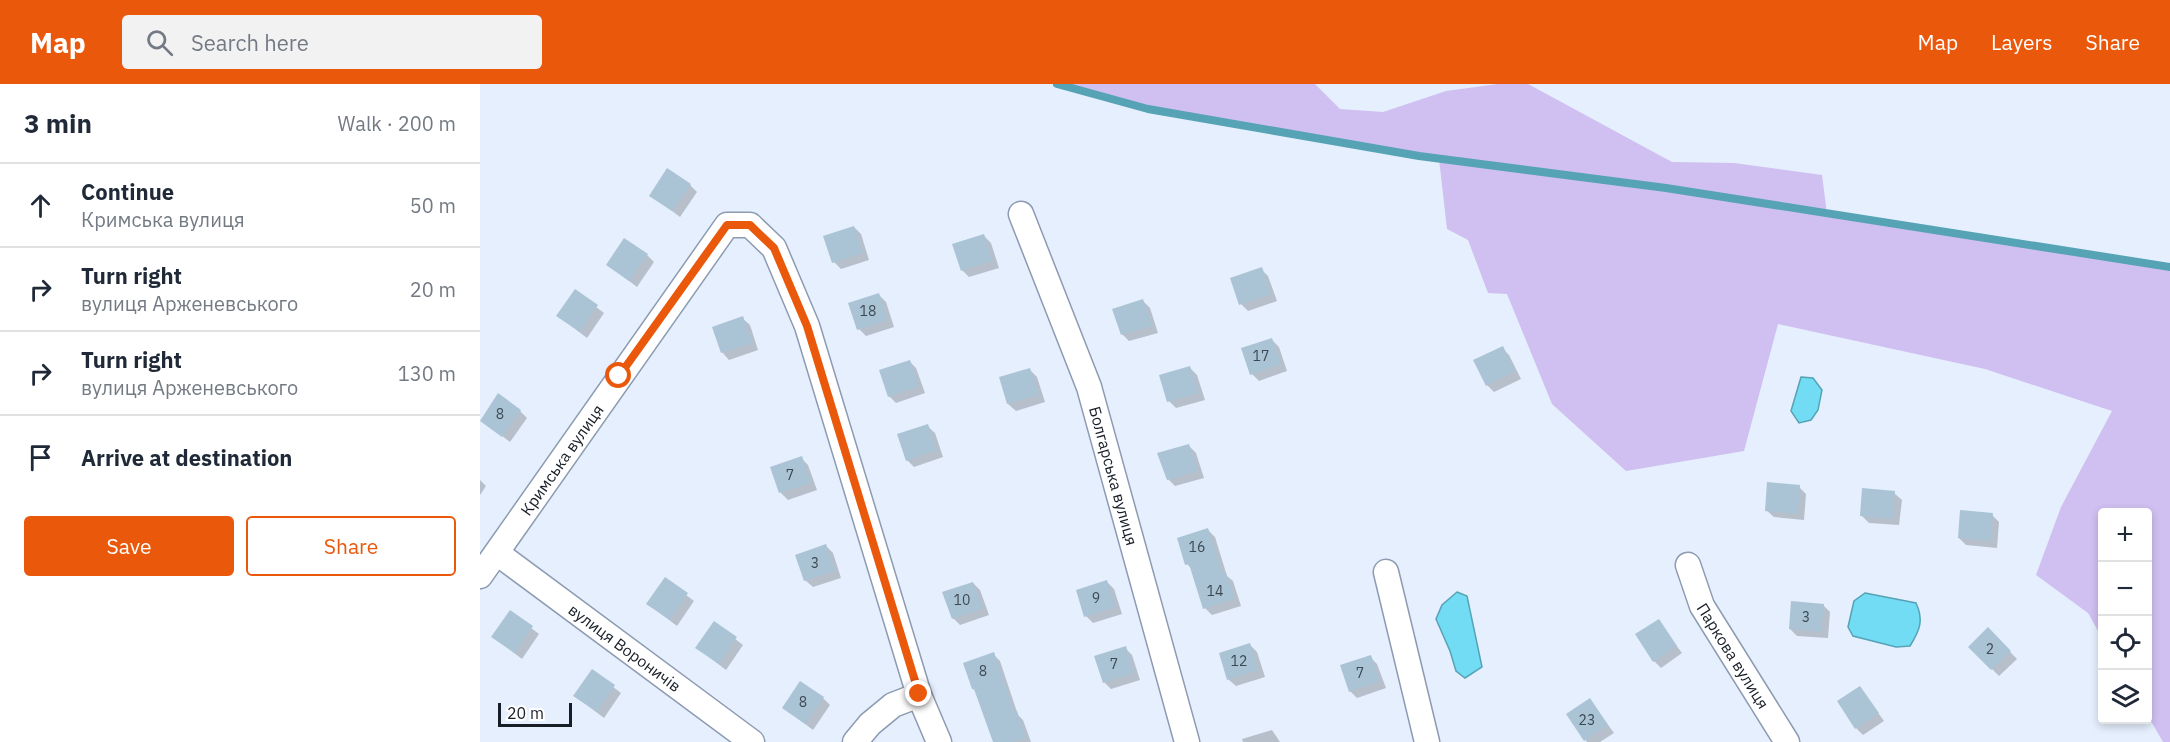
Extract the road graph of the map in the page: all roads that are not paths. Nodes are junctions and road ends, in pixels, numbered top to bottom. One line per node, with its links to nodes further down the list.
1 (1021, 214): 10 (street, Болгарська вулиця)
2 (497, 553): 5 (street, Кримська вулиця); 6 (street, Кримська вулиця); 7 (street, вулиця Вороничів)
3 (1688, 565): 12 (street, Паркова вулиця)
4 (1386, 572): 11 (street)
5 (480, 576)
6 (919, 694): 8 (street); 9 (street)
7 (752, 742)
8 (855, 742)
9 (939, 742)
10 (1187, 742)
11 (1426, 742)
12 (1786, 742)

